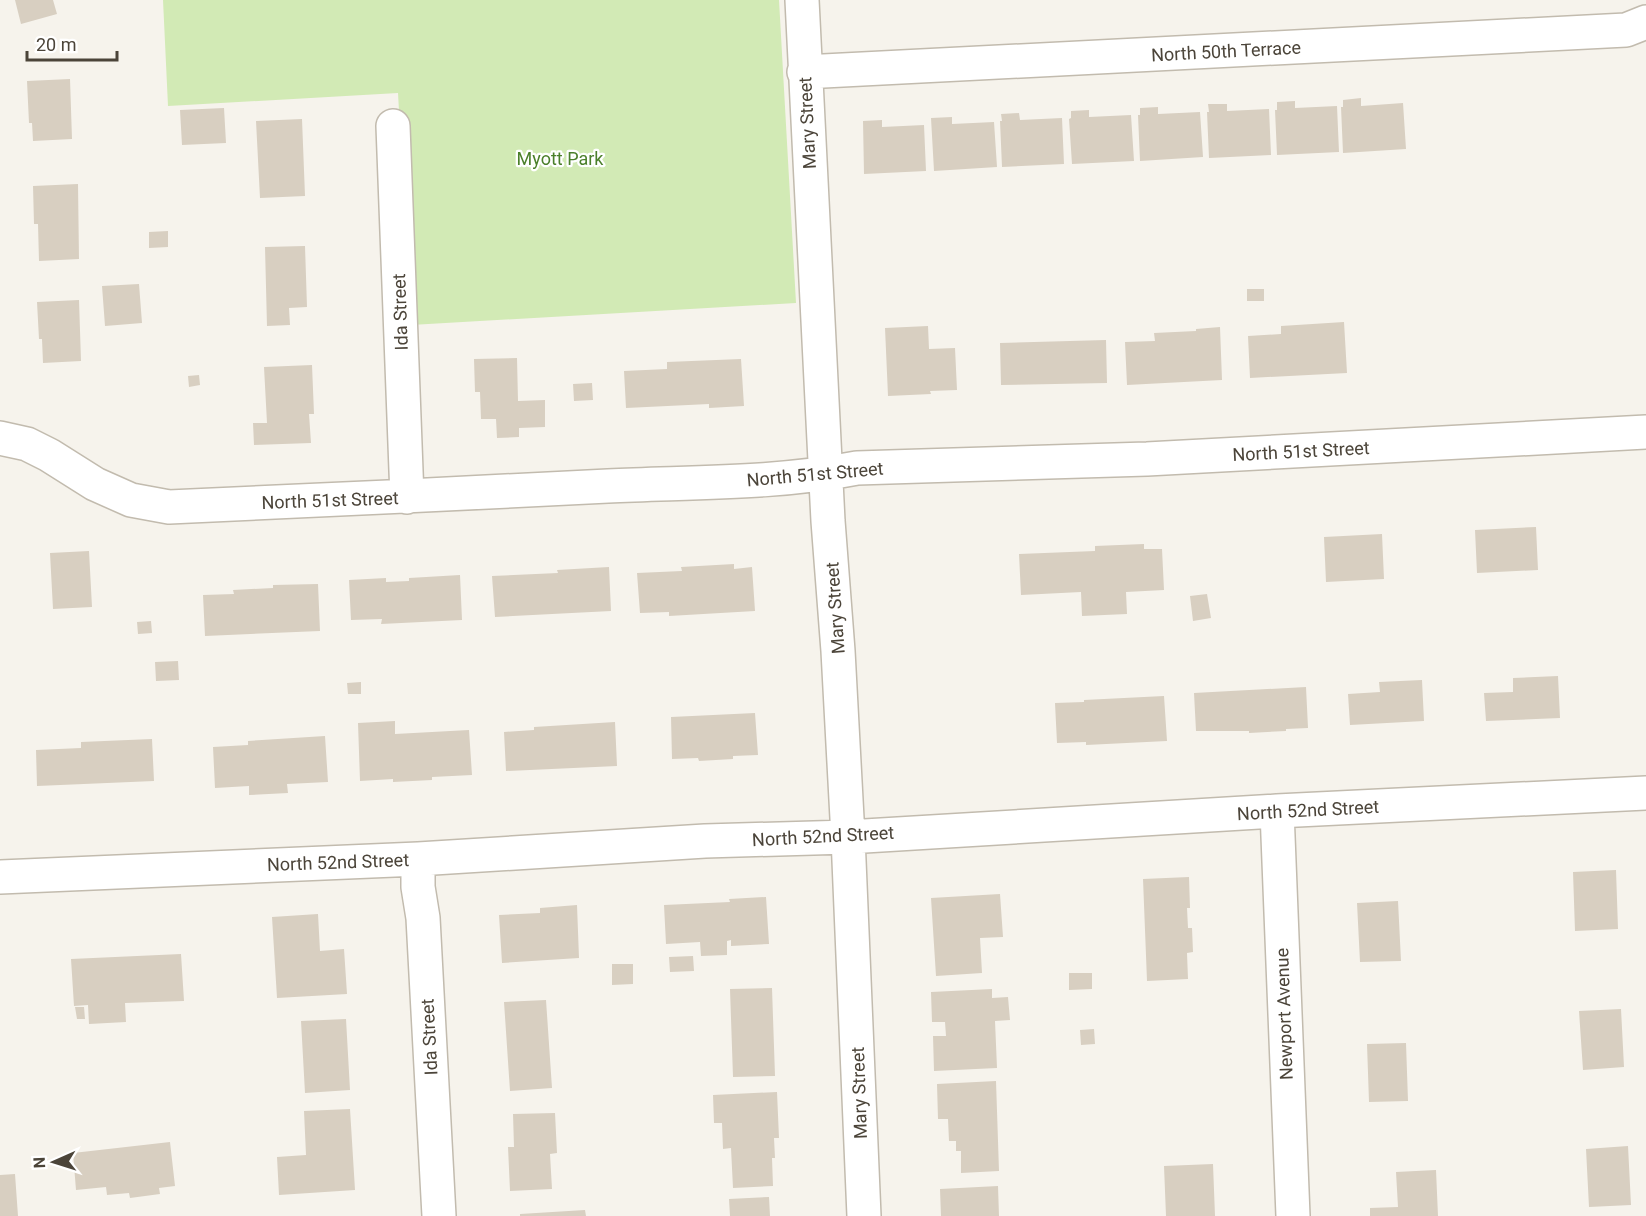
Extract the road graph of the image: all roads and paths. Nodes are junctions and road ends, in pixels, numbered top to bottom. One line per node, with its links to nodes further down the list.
1 (802, 0): 3 (street, Mary Street)
2 (1646, 22): 3 (street, North 50th Terrace)
3 (804, 72): 7 (street, Mary Street)
4 (393, 126): 8 (street, Ida Street)
5 (1646, 432): 7 (street, North 51st Street)
6 (0, 438): 8 (street, North 51st Street)
7 (826, 474): 8 (street, North 51st Street); 11 (street, Mary Street)
8 (407, 497)
9 (1646, 794): 10 (street, North 52nd Street)
10 (1276, 812): 11 (street, North 52nd Street); 16 (street, Newport Avenue)
11 (848, 837): 12 (street, North 52nd Street); 15 (street, Mary Street)
12 (418, 859): 13 (street, North 52nd Street); 14 (street, Ida Street)
13 (0, 877)
14 (439, 1216)
15 (864, 1216)
16 (1293, 1216)

